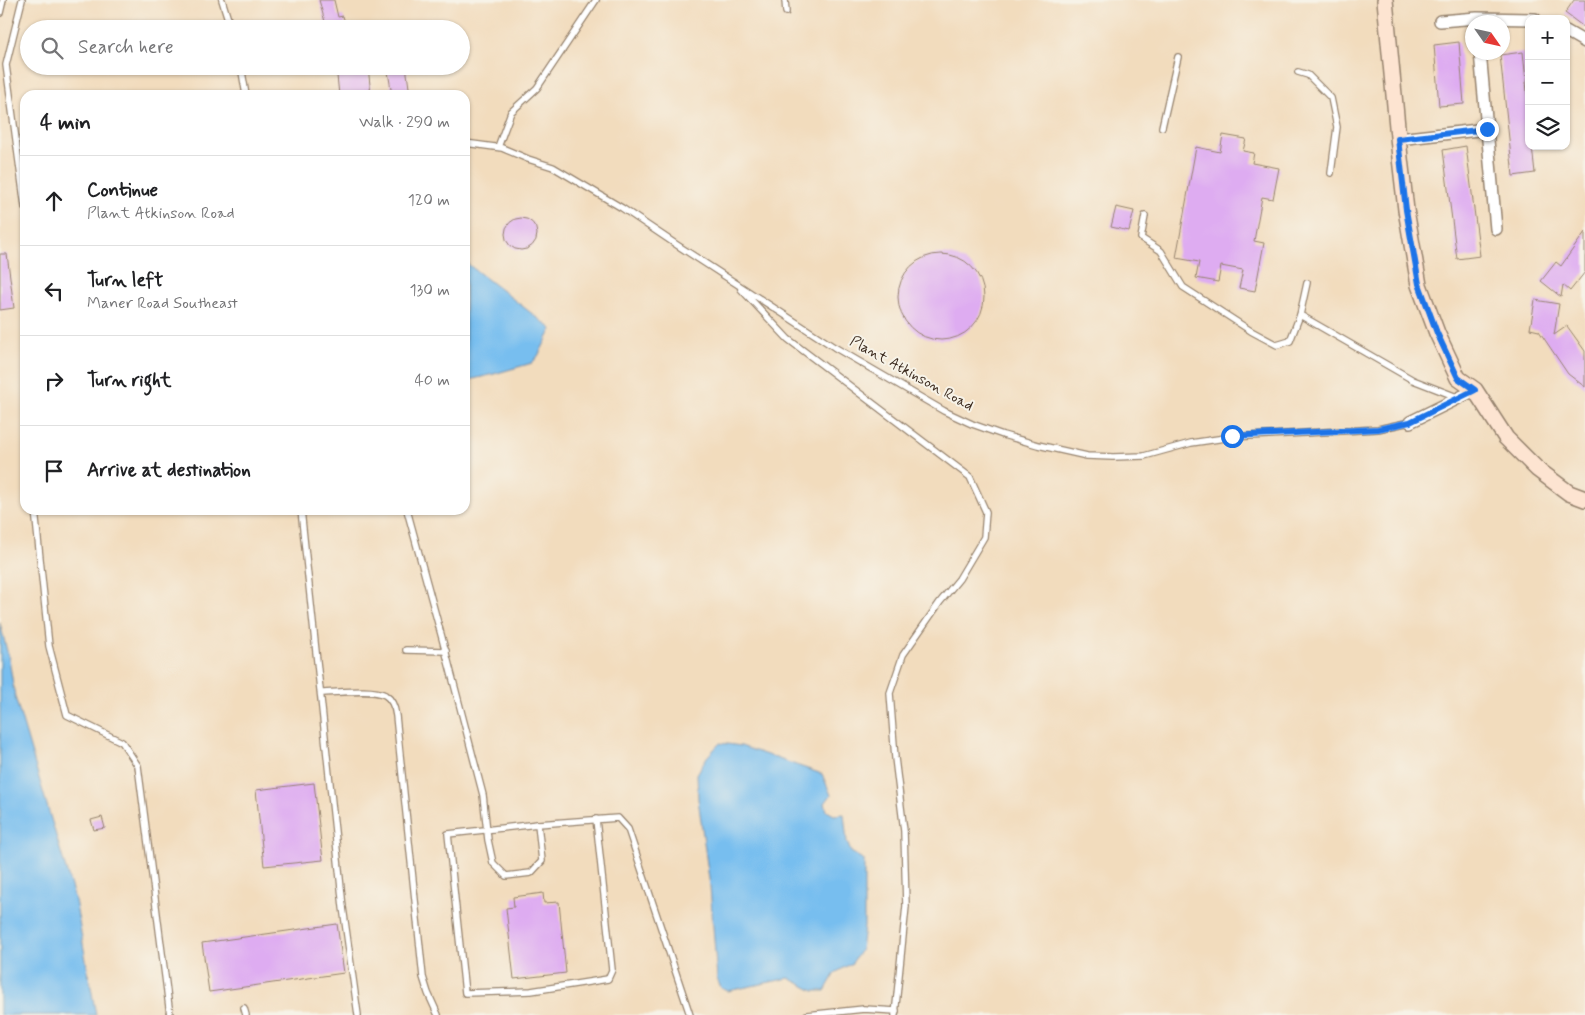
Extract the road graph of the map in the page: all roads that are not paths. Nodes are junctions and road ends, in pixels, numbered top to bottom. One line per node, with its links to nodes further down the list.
1 (3, 0): 8 (lane)
2 (22, 0): 26 (lane)
3 (222, 0): 11 (lane)
4 (596, 0): 25 (lane)
5 (785, 0): 7 (lane)
6 (1386, 0): 23 (street)
7 (786, 12)
8 (0, 13)
9 (1510, 19): 10 (street)
10 (1525, 19)
11 (228, 20)
12 (1465, 21): 13 (street)
13 (1440, 22)
14 (1570, 33): 15 (street)
15 (1585, 42)
16 (1178, 57): 21 (lane)
17 (1481, 60): 22 (street)
18 (1298, 72): 27 (lane)
19 (243, 75): 20 (lane)
20 (245, 90)
21 (1162, 127)
22 (1487, 129): 23 (street); 29 (street)
23 (1398, 139): 33 (street)
24 (470, 144): 25 (lane, Plant Atkinson Road)
25 (498, 147): 30 (lane, Plant Atkinson Road)
26 (20, 170)
27 (1331, 173)
28 (1145, 216): 32 (lane)
29 (1496, 229)
30 (735, 282): 35 (lane, Plant Atkinson Road); 47 (lane)
31 (1307, 284): 32 (lane)
32 (1300, 315): 34 (lane)
33 (1475, 390): 34 (street, Plant Atkinson Road); 36 (street)
34 (1459, 398): 35 (street, Plant Atkinson Road)
35 (1410, 422)
36 (1585, 499)
37 (36, 515): 48 (lane)
38 (302, 515): 42 (lane)
39 (407, 515): 41 (lane)
40 (406, 650): 41 (lane)
41 (446, 651): 45 (lane)
42 (321, 693): 50 (lane); 51 (lane)
43 (596, 819): 44 (lane); 45 (lane); 52 (lane)
44 (538, 824): 45 (lane); 45 (lane)
45 (487, 830)
46 (244, 1008): 49 (lane)
47 (896, 1013): 53 (lane)
48 (170, 1015)
49 (246, 1015)
50 (358, 1015)
51 (438, 1015)
52 (690, 1015)
53 (807, 1015)

